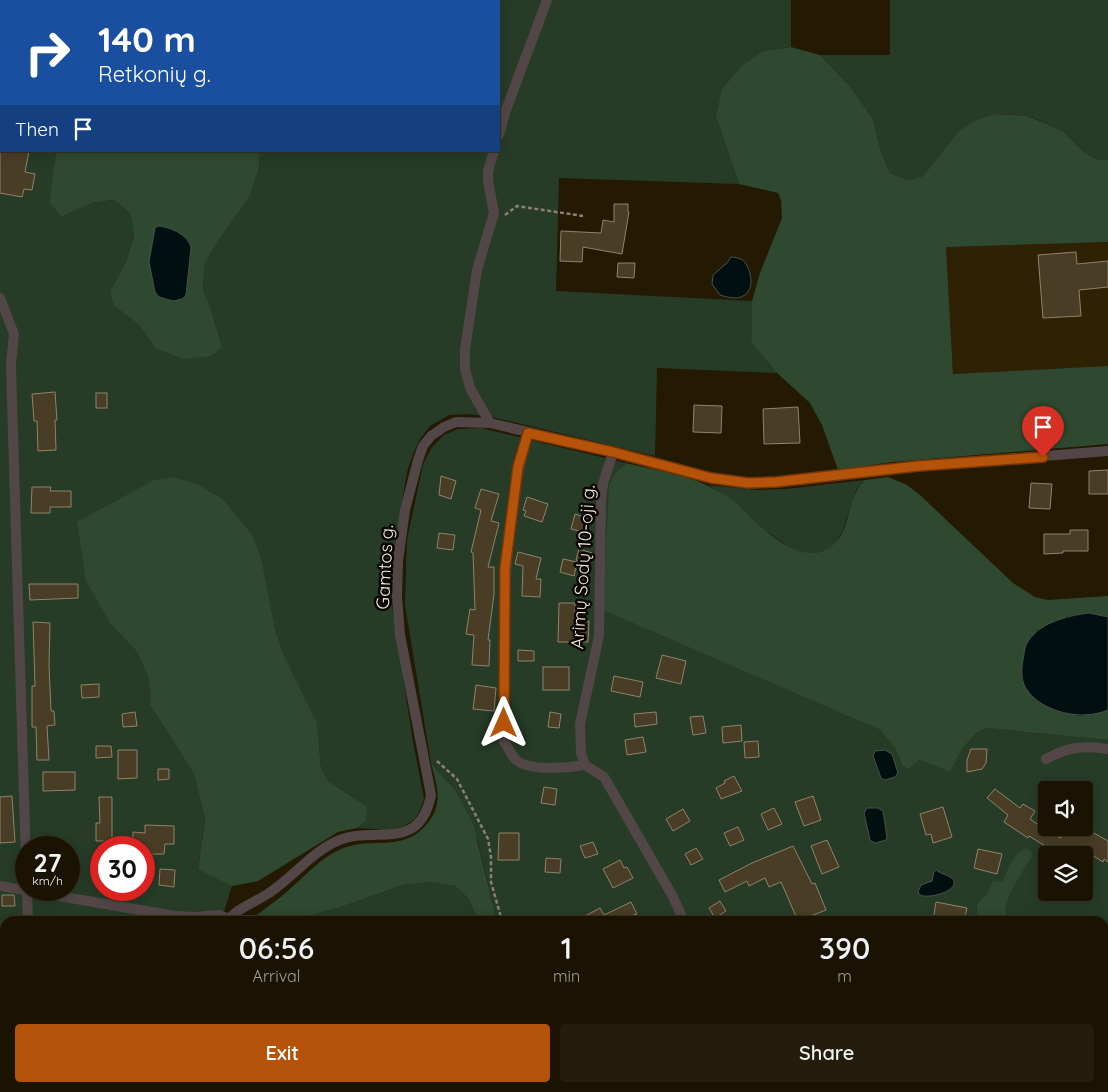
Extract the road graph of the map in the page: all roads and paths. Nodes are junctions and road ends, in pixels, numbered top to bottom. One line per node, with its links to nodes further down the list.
1 (547, 0): 2 (street)
2 (500, 132)
3 (494, 152): 5 (street)
4 (583, 216): 5 (path)
5 (491, 224): 7 (street)
6 (0, 298): 15 (street)
7 (490, 423): 8 (street, Gamtos g.); 11 (street, Gamtos g.)
8 (528, 433): 10 (street, Gamtos g.); 14 (street)
9 (1108, 451): 10 (street, Gamtos g.)
10 (613, 452): 14 (street, Arimų Sodų 10-oji g.)
11 (423, 749): 24 (street, Gamtos g.); 25 (path)
12 (1108, 749): 13 (street)
13 (1046, 759)
14 (585, 766): 26 (street)
15 (25, 836)
16 (0, 886): 17 (street)
17 (15, 888)
18 (80, 899): 21 (street)
19 (27, 901): 20 (street)
20 (28, 916)
21 (175, 916)
22 (208, 916): 23 (street)
23 (221, 916)
24 (234, 916)
25 (501, 916)
26 (682, 916)

